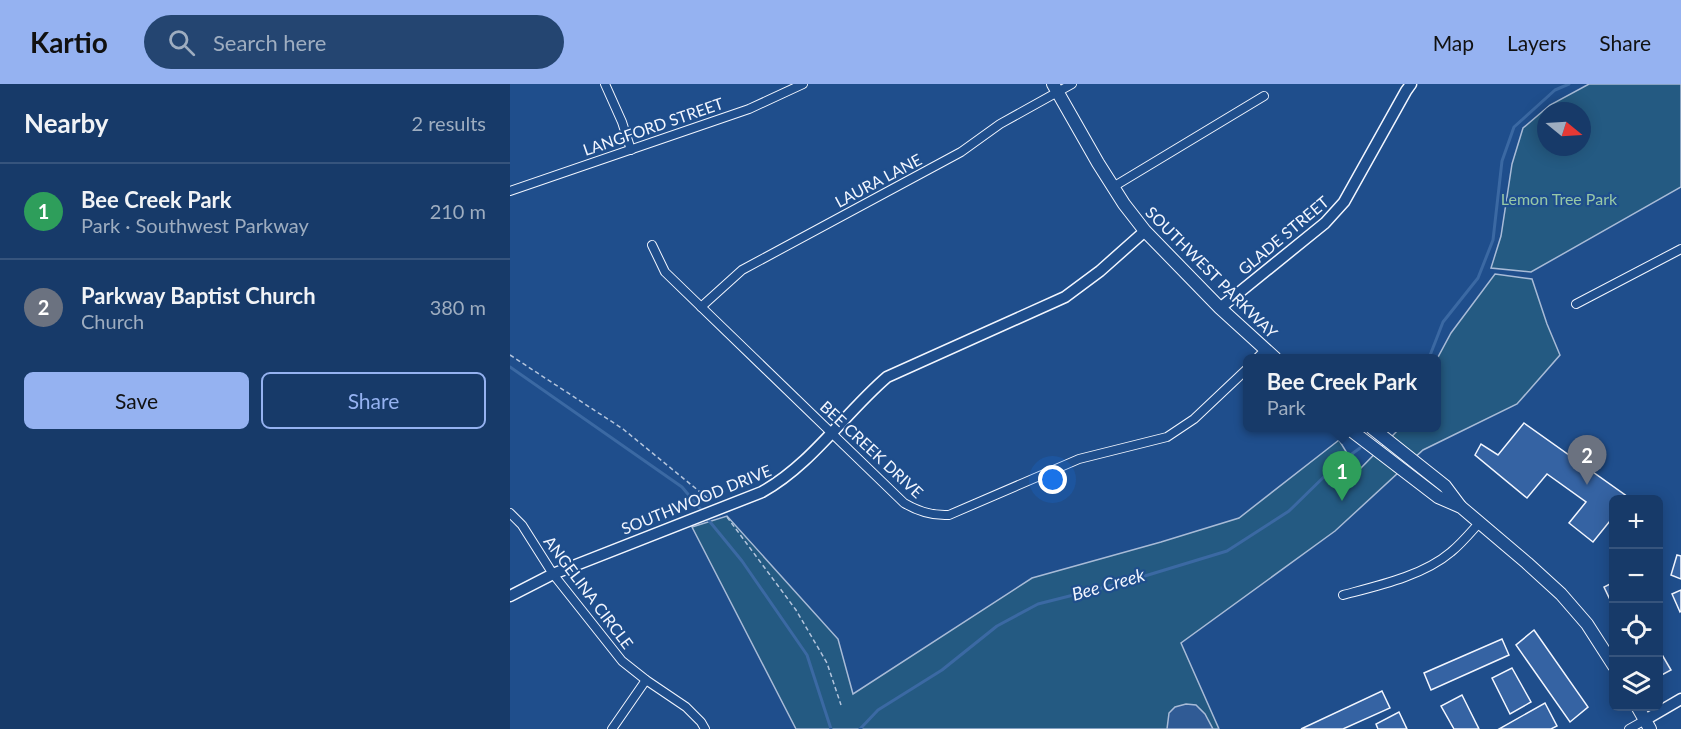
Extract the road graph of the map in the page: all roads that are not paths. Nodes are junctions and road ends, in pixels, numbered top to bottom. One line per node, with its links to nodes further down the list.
1 (605, 84): 7 (street)
2 (803, 84): 7 (street, LANGFORD STREET)
3 (1072, 84): 5 (street, LAURA LANE)
4 (1411, 84): 15 (street, GLADE STREET)
5 (1056, 88): 8 (main road, SOUTHWEST PARKWAY); 14 (street, LAURA LANE)
6 (1264, 96): 8 (street)
7 (631, 150): 9 (street, LANGFORD STREET)
8 (1113, 187): 10 (main road, SOUTHWEST PARKWAY)
9 (510, 191)
10 (1145, 231): 15 (main road, SOUTHWEST PARKWAY); 20 (street, SOUTHWOOD DRIVE)
11 (652, 244): 14 (street, BEE CREEK DRIVE)
12 (1681, 249): 13 (street)
13 (1576, 303)
14 (700, 307): 20 (street, BEE CREEK DRIVE)
15 (1220, 308): 16 (main road, SOUTHWEST PARKWAY)
16 (1264, 354)
17 (1243, 373): 20 (street, BEE CREEK DRIVE)
18 (1353, 432): 21 (main road)
19 (1377, 432): 21 (main road)
20 (832, 434): 24 (street, SOUTHWOOD DRIVE)
21 (1461, 507): 23 (main road)
22 (510, 513): 24 (street, ANGELINA CIRCLE)
23 (1480, 522): 25 (street); 27 (main road)
24 (553, 574): 26 (street, SOUTHWOOD DRIVE); 28 (street, ANGELINA CIRCLE)
25 (1343, 595)
26 (510, 596)
27 (1609, 658)
28 (646, 680): 32 (street); 33 (street, ANGELINA CIRCLE)
29 (1681, 699): 31 (street)
30 (1640, 711): 31 (main road)
31 (1648, 724): 34 (street)
32 (612, 729)
33 (705, 729)
34 (1629, 729)

